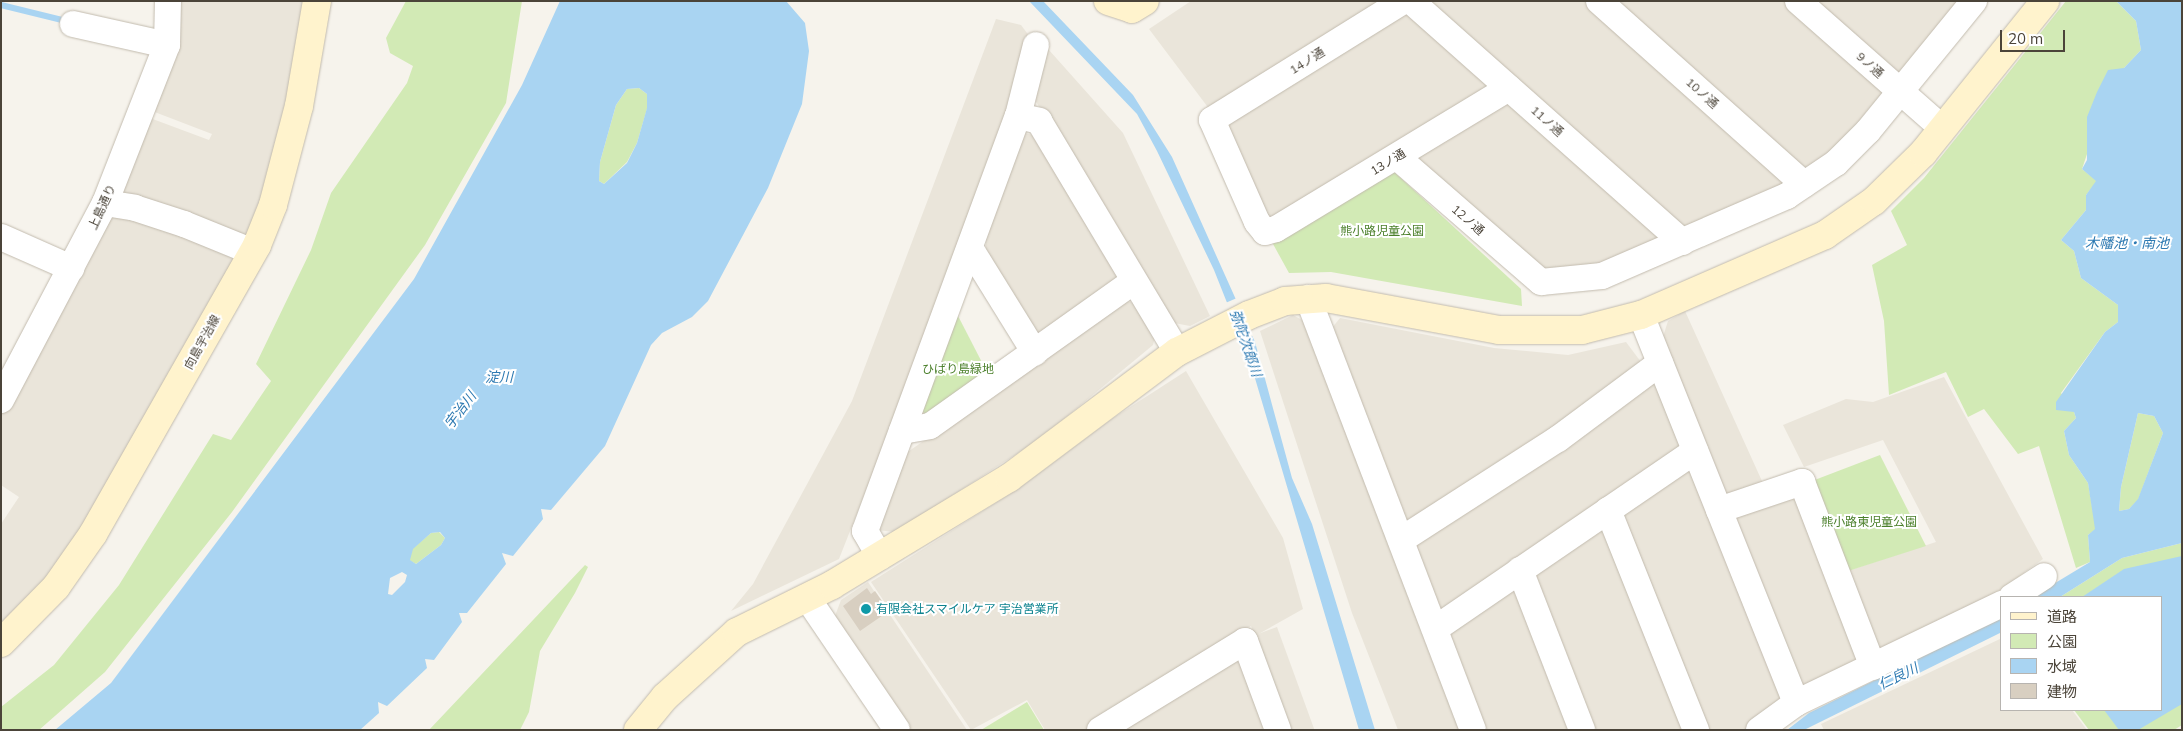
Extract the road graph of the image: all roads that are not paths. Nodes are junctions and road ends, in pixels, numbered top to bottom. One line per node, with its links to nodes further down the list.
1 (168, 1): 12 (street, 上島通り)
2 (317, 1): 25 (street, 向島宇治線)
3 (1108, 1): 4 (street)
4 (1146, 1)
5 (1403, 1): 21 (street, 14ノ通)
6 (1411, 1): 14 (street, 11ノ通)
7 (1599, 1): 19 (street, 10ノ通)
8 (1798, 1): 15 (street, 9ノ通)
9 (1974, 1): 15 (street)
10 (2045, 1): 17 (street)
11 (73, 24): 12 (street)
12 (167, 45): 20 (street, 上島通り)
13 (1036, 45): 16 (street)
14 (1509, 88): 18 (street, 13ノ通); 23 (street, 11ノ通)
15 (1900, 92): 17 (street, 9ノ通); 19 (street)
16 (1018, 116): 24 (street); 27 (street)
17 (1942, 128): 29 (street)
18 (1397, 157): 21 (street, 13ノ通); 23 (street, 12ノ通)
19 (1804, 184): 23 (street)
20 (105, 203): 25 (street); 26 (street, 上島通り)
21 (1265, 232)
22 (1, 238): 26 (street)
23 (1682, 242)
24 (970, 248): 31 (street); 34 (street)
25 (253, 252): 46 (street, 向島宇治線)
26 (71, 268): 33 (street, 上島通り)
27 (1134, 281): 30 (street); 31 (street)
28 (1308, 298): 29 (street); 30 (street); 38 (street)
29 (1641, 316): 32 (street)
30 (1178, 352): 39 (street)
31 (1035, 353): 34 (street)
32 (1660, 363): 35 (street); 38 (street)
33 (1, 400)
34 (902, 431): 39 (street)
35 (1695, 451): 36 (street); 37 (street)
36 (1608, 510): 40 (street); 55 (street)
37 (1719, 510): 47 (street); 48 (street)
38 (1401, 540): 45 (street)
39 (880, 557): 43 (street)
40 (1520, 570): 45 (street); 54 (street)
41 (2044, 576): 42 (street)
42 (2014, 596)
43 (808, 599): 49 (street); 50 (street)
44 (2000, 605): 47 (street)
45 (1435, 629): 53 (street)
46 (1, 643)
47 (1873, 666): 48 (street)
48 (1796, 703): 56 (street)
49 (638, 730)
50 (897, 730)
51 (1100, 730): 52 (street)
52 (1278, 730)
53 (1473, 730)
54 (1582, 730)
55 (1696, 730)
56 (1759, 730)

